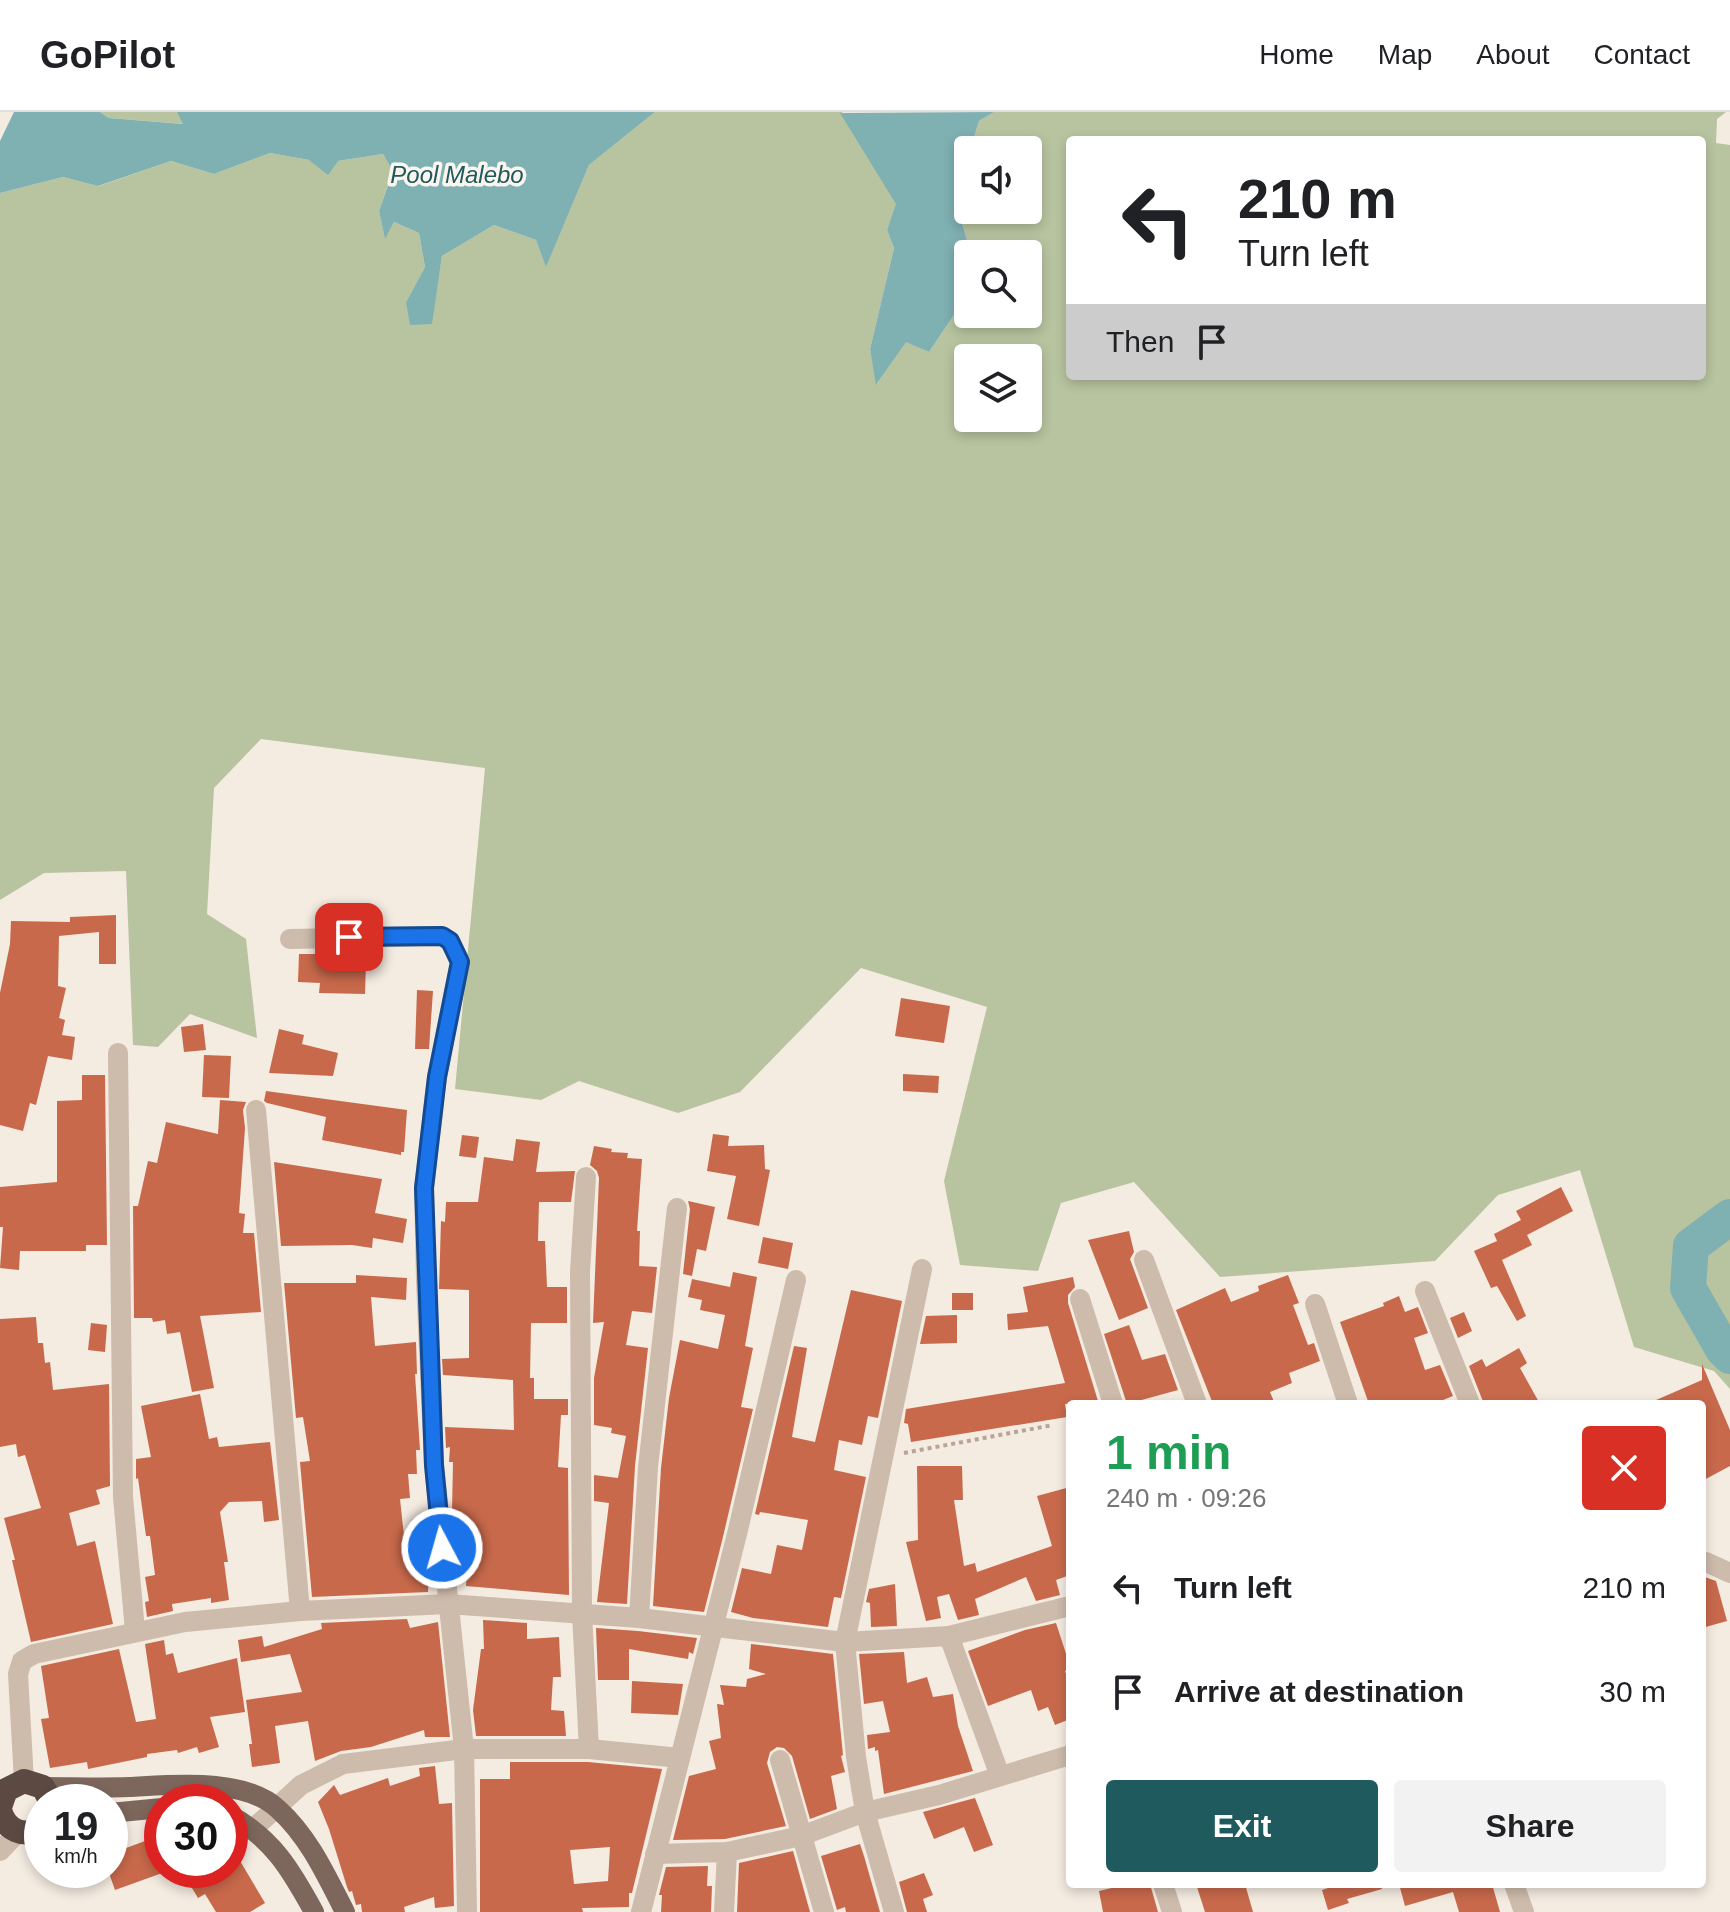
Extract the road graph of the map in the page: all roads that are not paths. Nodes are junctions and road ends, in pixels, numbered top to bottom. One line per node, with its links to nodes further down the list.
1 (290, 939): 18 (street)
2 (118, 1053): 24 (street)
3 (256, 1110): 20 (street)
4 (586, 1177): 21 (street)
5 (677, 1208): 22 (street)
6 (1144, 1260): 13 (street)
7 (922, 1269): 26 (street)
8 (796, 1280): 23 (street)
9 (1425, 1291): 15 (street)
10 (1080, 1299): 12 (street)
11 (1315, 1304): 14 (street)
12 (1112, 1400)
13 (1196, 1400)
14 (1347, 1400)
15 (1468, 1400)
16 (1706, 1562): 17 (street)
17 (1730, 1573)
18 (448, 1604): 20 (street); 21 (street); 27 (street)
19 (1066, 1610): 25 (street)
20 (300, 1611): 24 (street)
21 (582, 1613): 22 (street); 28 (street)
22 (639, 1618): 23 (street)
23 (714, 1627): 26 (street); 30 (street)
24 (135, 1631): 33 (street)
25 (949, 1636): 26 (street); 32 (street)
26 (845, 1642): 35 (street)
27 (464, 1749): 28 (street); 34 (street); 47 (street)
28 (589, 1749): 30 (street)
29 (1066, 1756): 32 (street)
30 (680, 1758): 42 (street)
31 (780, 1760): 39 (street)
32 (1000, 1776): 35 (street)
33 (15, 1805): 34 (main road); 36 (highway); 40 (street)
34 (276, 1806): 38 (street); 46 (main road)
35 (865, 1812): 39 (street); 51 (street)
36 (24, 1824)
37 (248, 1825): 38 (main road)
38 (254, 1828): 45 (main road)
39 (801, 1836): 41 (street); 50 (street)
40 (0, 1851)
41 (727, 1852): 42 (street); 49 (street)
42 (655, 1854): 48 (street)
43 (1164, 1888): 52 (street)
44 (1515, 1888): 53 (street)
45 (314, 1912)
46 (345, 1912)
47 (467, 1912)
48 (641, 1912)
49 (724, 1912)
50 (824, 1912)
51 (894, 1912)
52 (1172, 1912)
53 (1524, 1912)

